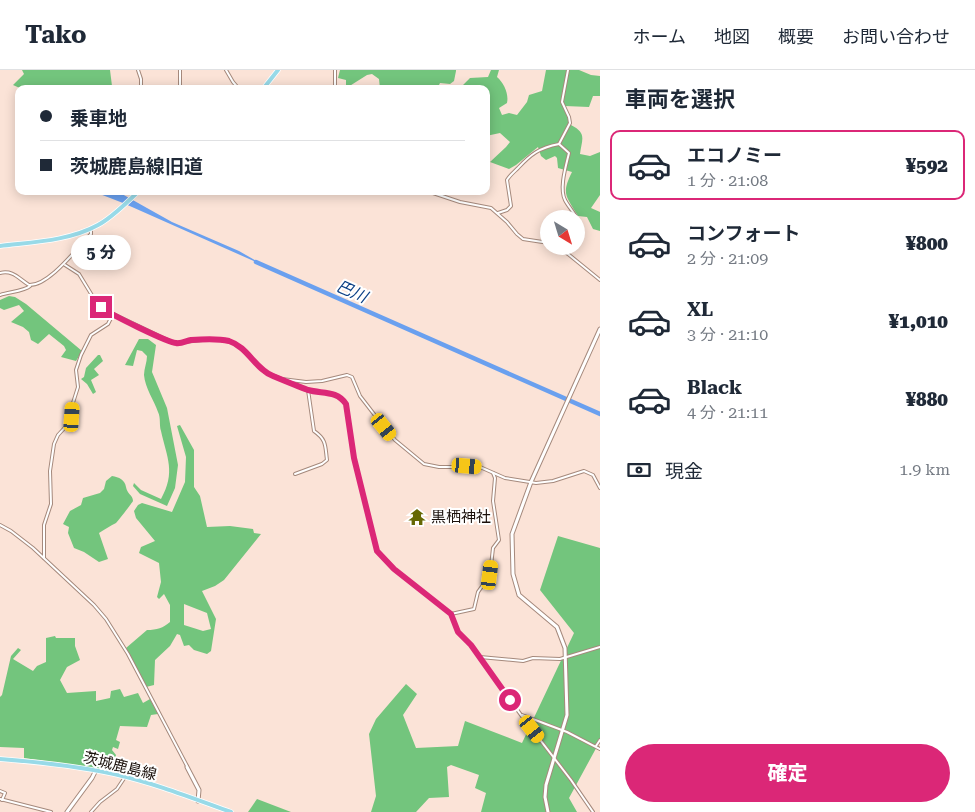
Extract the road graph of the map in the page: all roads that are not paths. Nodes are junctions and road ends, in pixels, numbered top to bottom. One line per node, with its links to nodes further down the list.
1 (138, 70): 7 (street)
2 (180, 70): 8 (street)
3 (226, 70): 9 (street)
4 (278, 70): 10 (main road)
5 (334, 70): 11 (street)
6 (568, 70): 12 (street)
7 (141, 85)
8 (180, 85)
9 (235, 85)
10 (266, 85)
11 (335, 85)
12 (559, 144): 15 (street); 16 (street)
13 (135, 195): 17 (main road)
14 (439, 195): 16 (street)
15 (571, 210)
16 (498, 213): 18 (street)
17 (91, 229): 19 (main road); 21 (street)
18 (540, 241)
19 (0, 246)
20 (569, 255): 23 (street)
21 (65, 264): 24 (street); 26 (street)
22 (0, 273): 24 (street)
23 (600, 280)
24 (30, 286): 25 (street)
25 (0, 296)
26 (113, 314): 28 (street); 35 (street)
27 (600, 329): 32 (street)
28 (282, 379): 29 (street); 30 (street)
29 (308, 390): 31 (street); 36 (street)
30 (493, 473): 32 (street); 36 (street)
31 (295, 474)
32 (531, 482): 33 (street); 39 (street)
33 (600, 488)
34 (0, 525): 35 (street)
35 (44, 558): 47 (street)
36 (451, 614): 38 (street)
37 (600, 647): 39 (street)
38 (479, 657): 39 (street); 40 (street)
39 (566, 658): 41 (street)
40 (521, 715): 41 (street); 45 (street)
41 (563, 730): 43 (street); 45 (street)
42 (600, 740): 43 (street)
43 (596, 746): 44 (street)
44 (600, 748)
45 (554, 758): 57 (street); 58 (street)
46 (0, 759): 48 (main road, 茨城鹿島線)
47 (187, 767): 52 (street)
48 (96, 770): 49 (main road, 茨城鹿島線); 54 (street)
49 (125, 777): 52 (main road, 茨城鹿島線); 55 (street)
50 (0, 791): 51 (street)
51 (1, 800): 53 (street)
52 (198, 801): 56 (main road, 茨城鹿島線)
53 (51, 812)
54 (67, 812)
55 (92, 812)
56 (231, 812)
57 (548, 812)
58 (593, 812)

